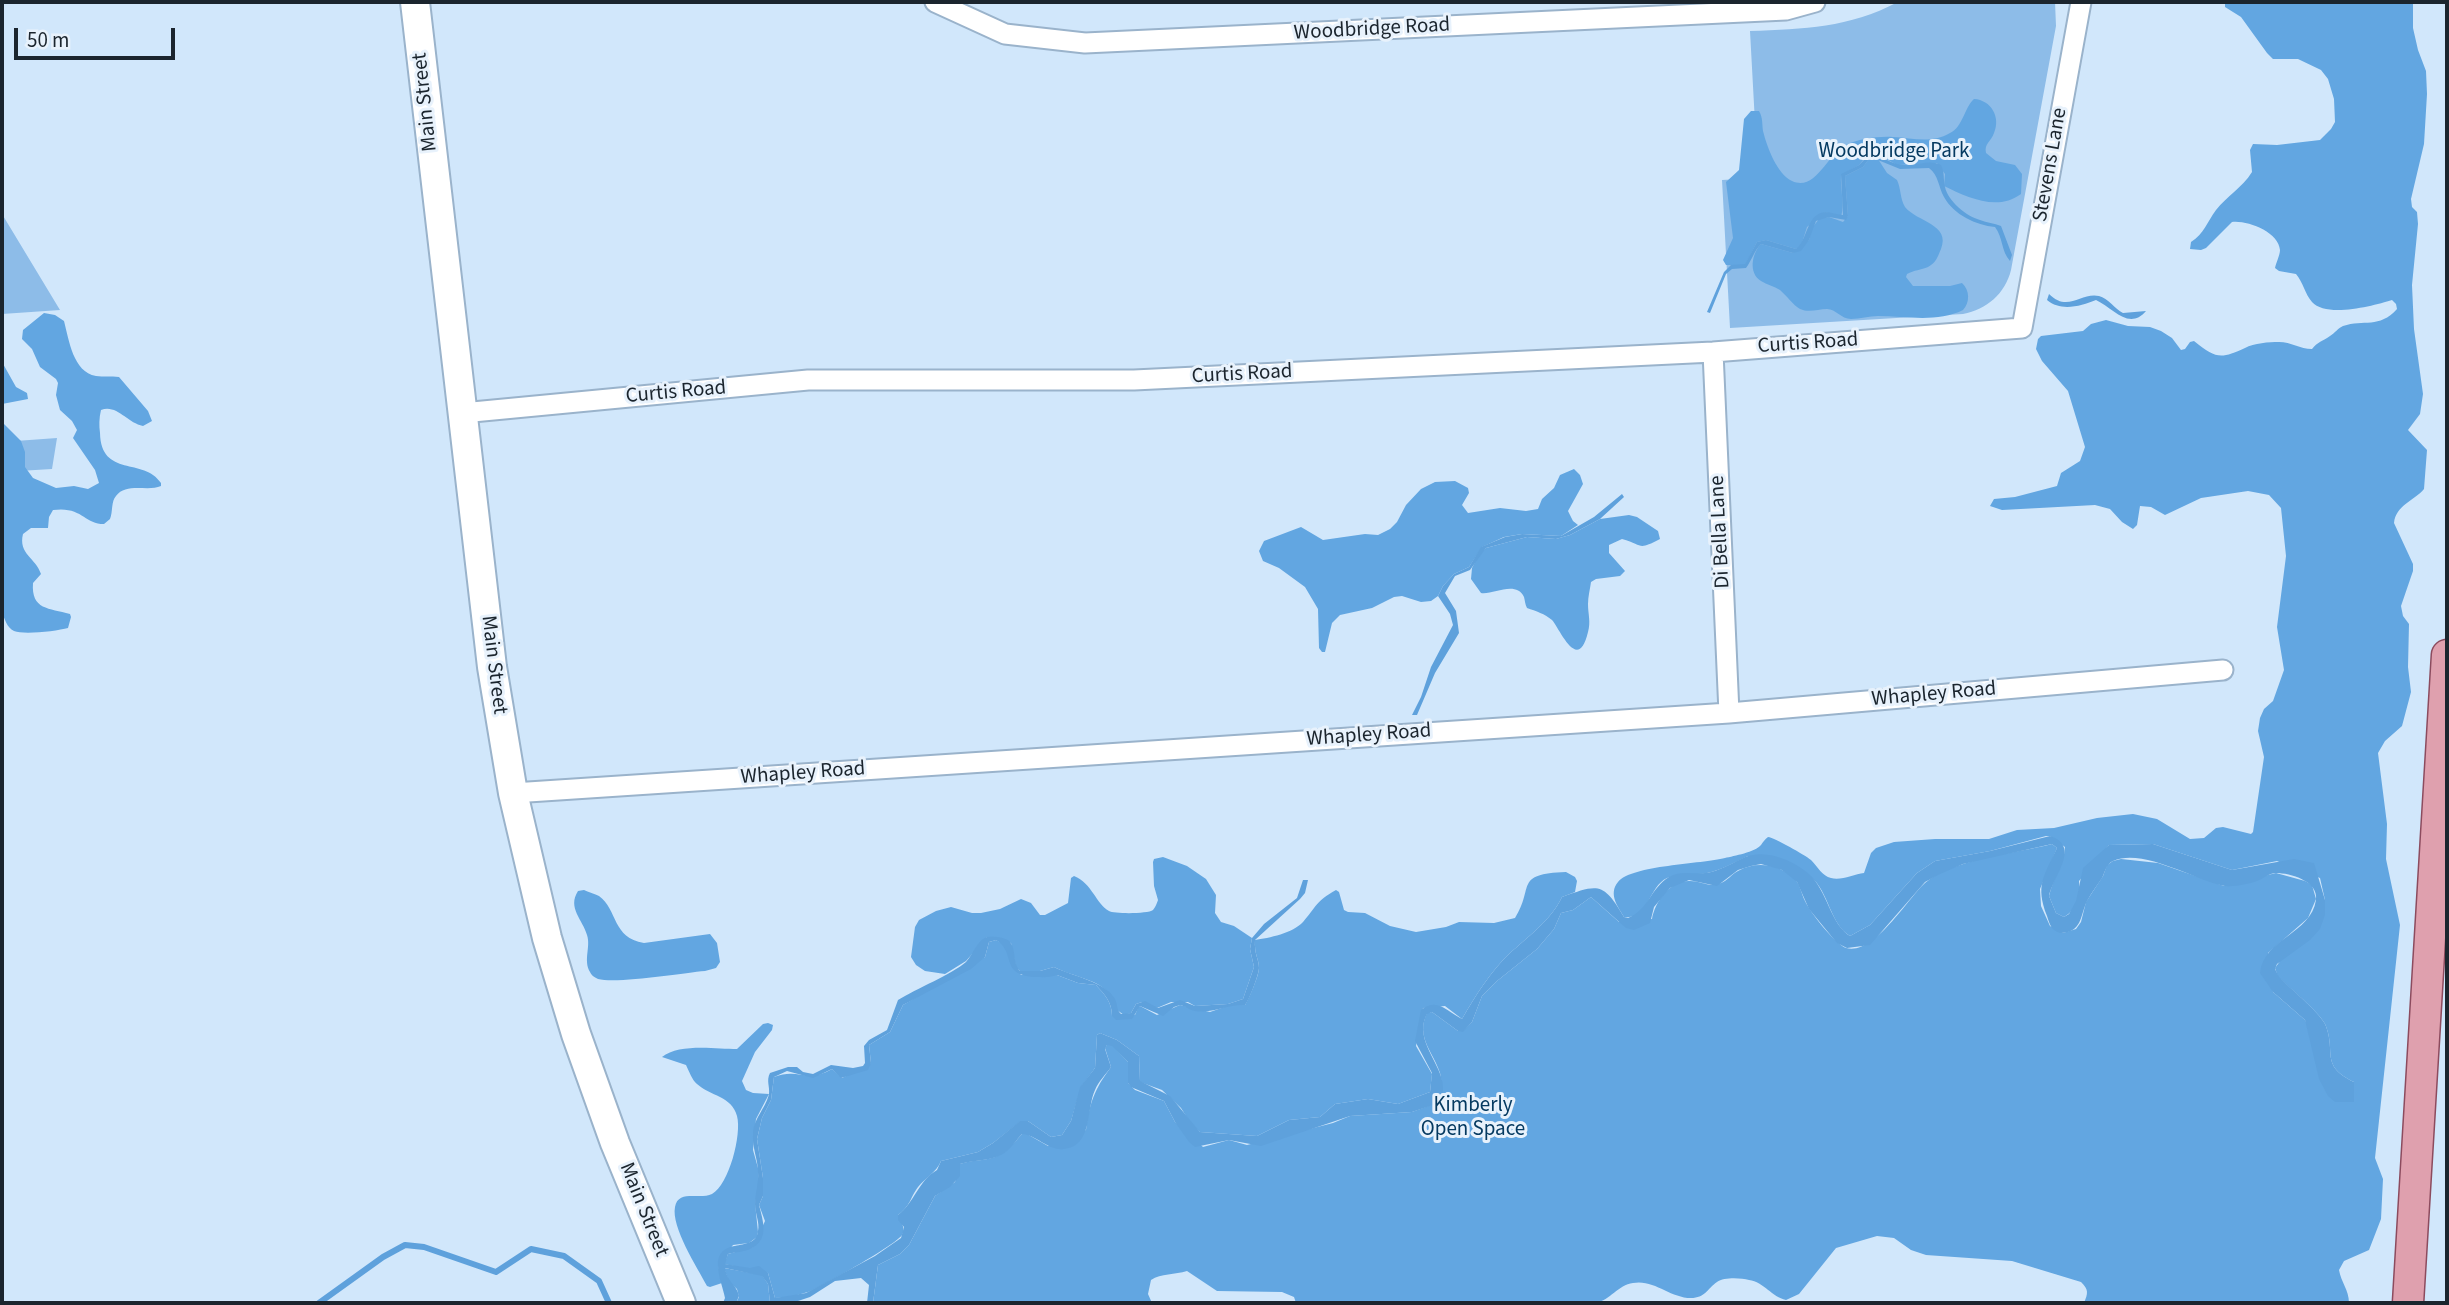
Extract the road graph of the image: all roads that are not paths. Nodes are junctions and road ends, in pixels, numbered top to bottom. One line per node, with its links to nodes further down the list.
1 (415, 2): 7 (main road, Main Street)
2 (935, 2): 3 (street, Woodbridge Road)
3 (1815, 2)
4 (2081, 2): 5 (street, Stevens Lane)
5 (2022, 328): 6 (street, Curtis Road)
6 (1713, 352): 7 (street, Curtis Road); 10 (street, Di Bella Lane)
7 (462, 413): 11 (main road, Main Street)
8 (2447, 654): 13 (main road)
9 (2223, 670): 10 (street, Whapley Road)
10 (1730, 713): 11 (street, Whapley Road)
11 (513, 793): 12 (main road, Main Street)
12 (681, 1303)
13 (2408, 1303)

